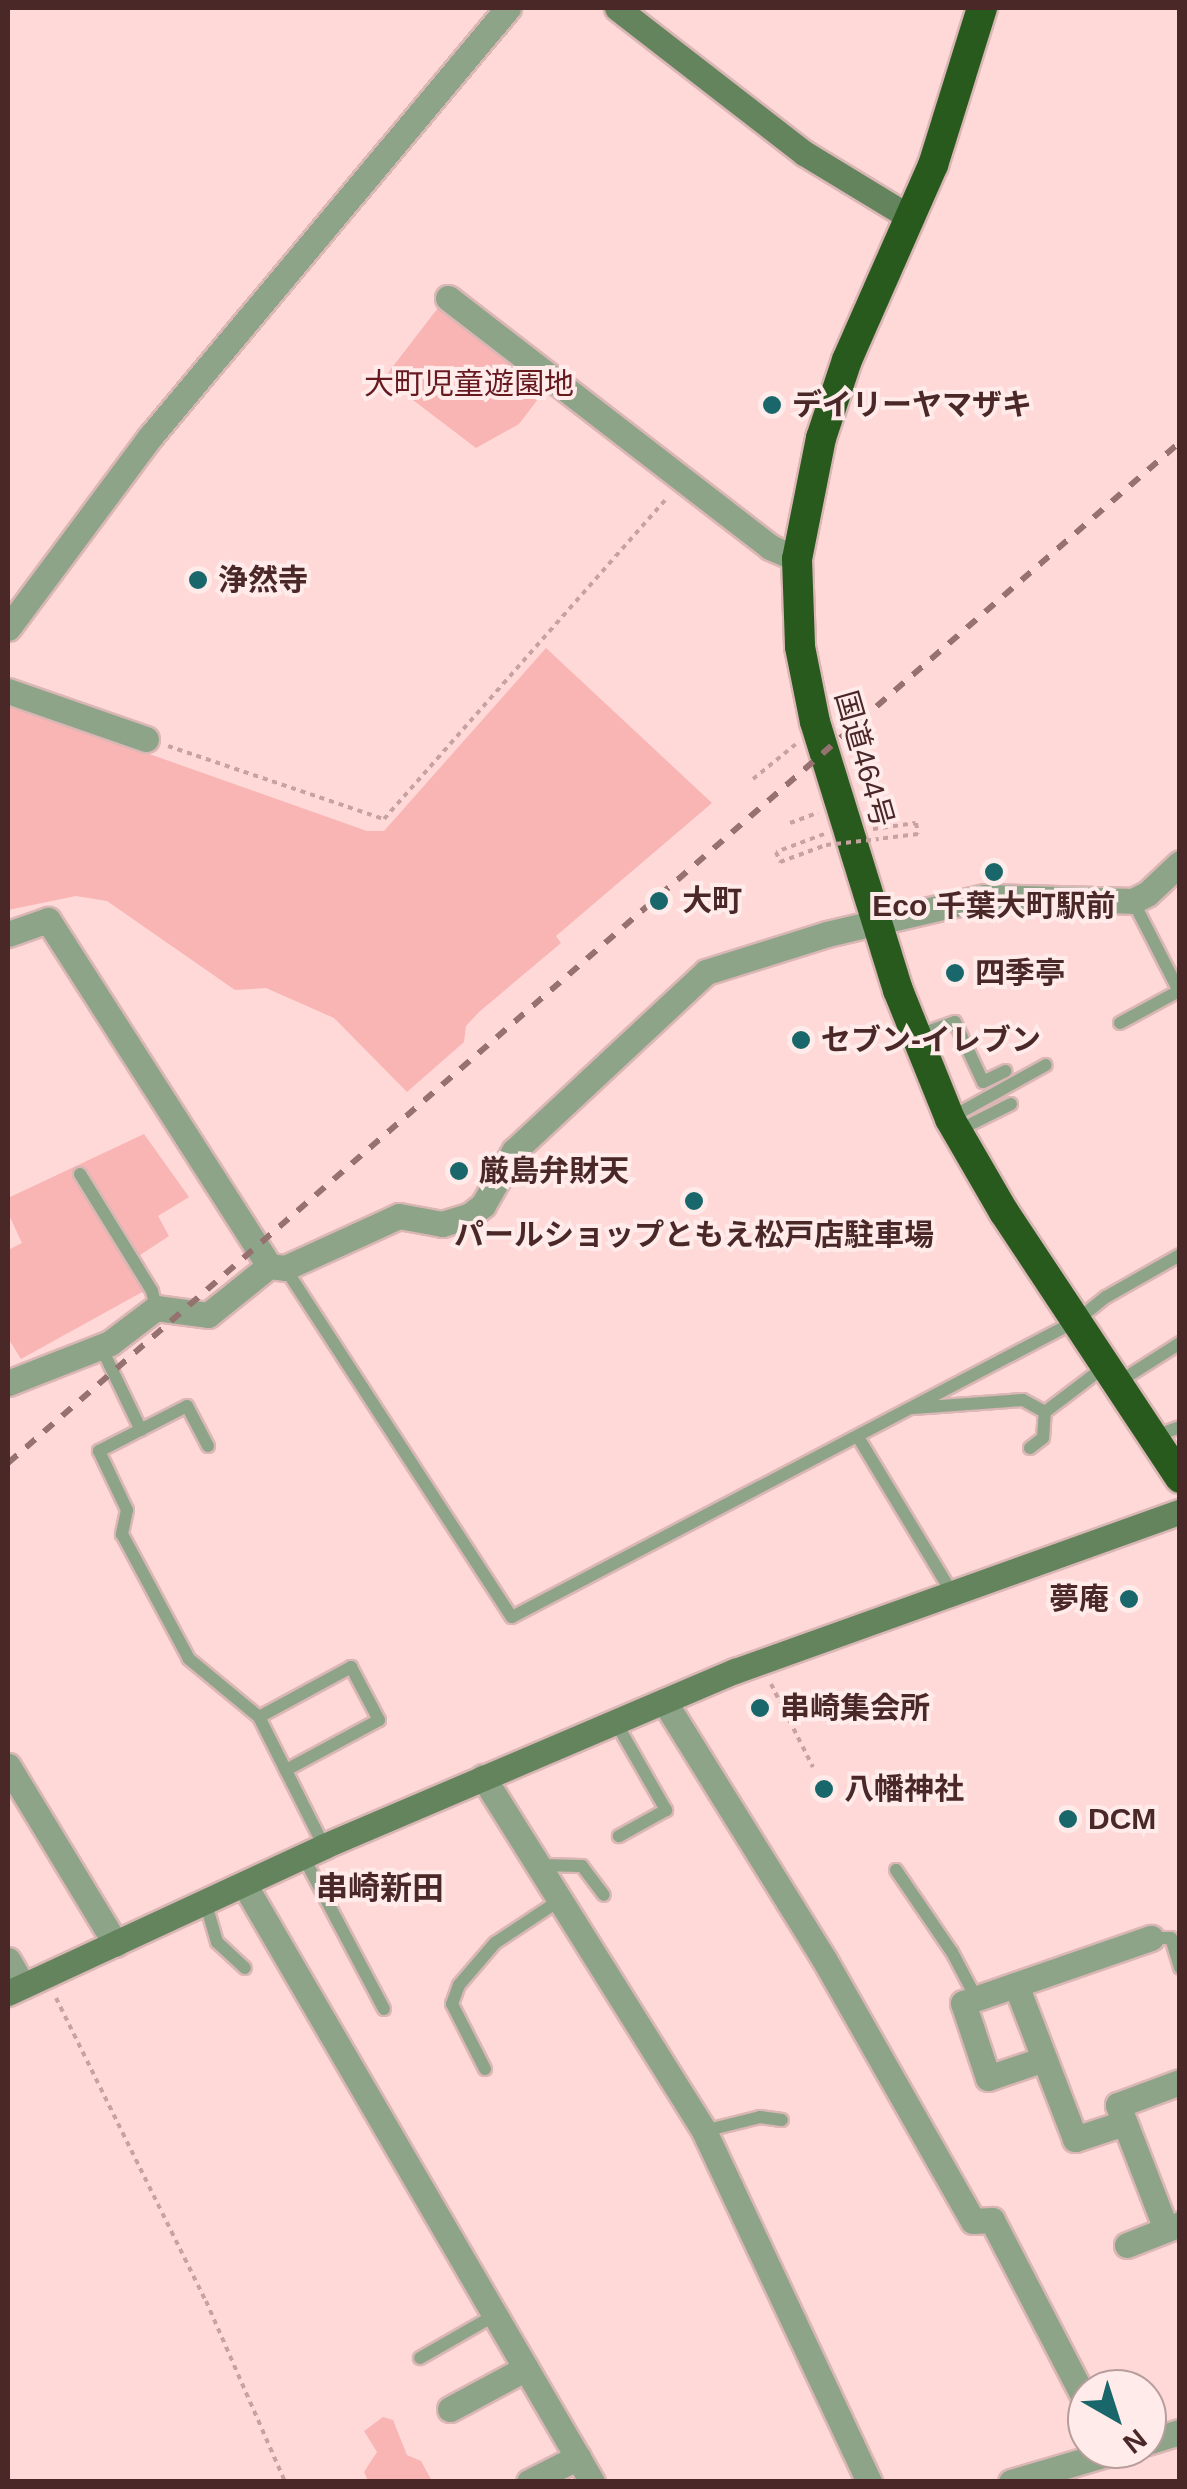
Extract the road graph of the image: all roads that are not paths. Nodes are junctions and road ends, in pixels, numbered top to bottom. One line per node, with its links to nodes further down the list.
1 (508, 8): 7 (street)
2 (617, 8): 4 (street)
3 (982, 8): 4 (highway, 国道464号)
4 (910, 218): 6 (highway, 国道464号)
5 (448, 298): 6 (street)
6 (797, 559): 12 (highway, 国道464号)
7 (8, 628)
8 (8, 692): 9 (street)
9 (146, 739)
10 (1180, 863): 11 (street)
11 (1132, 900): 12 (street); 14 (lane)
12 (877, 924): 15 (highway, 国道464号); 22 (street)
13 (8, 934): 22 (street)
14 (1120, 1023)
15 (913, 1037): 17 (lane); 19 (highway, 国道464号)
16 (1046, 1065): 19 (lane)
17 (1006, 1071)
18 (1010, 1104): 19 (lane)
19 (953, 1125): 24 (highway, 国道464号)
20 (80, 1174): 23 (lane)
21 (1180, 1255): 24 (lane)
22 (277, 1267): 23 (street); 33 (lane)
23 (156, 1308): 26 (street)
24 (1076, 1321): 27 (highway, 国道464号); 29 (lane)
25 (1180, 1343): 27 (lane)
26 (102, 1346): 28 (street); 31 (lane)
27 (1112, 1374): 30 (lane); 32 (highway, 国道464号)
28 (8, 1381)
29 (906, 1408): 30 (lane); 33 (lane)
30 (1046, 1412): 35 (lane)
31 (141, 1430): 34 (lane); 40 (lane)
32 (1166, 1432): 36 (highway, 国道464号)
33 (858, 1437): 38 (lane)
34 (208, 1446)
35 (1030, 1448)
36 (1180, 1478)
37 (1180, 1512): 38 (street)
38 (951, 1591): 39 (street)
39 (664, 1701): 41 (street); 73 (street)
40 (258, 1717): 43 (lane); 43 (lane)
41 (615, 1722): 44 (street); 45 (lane)
42 (8, 1766): 54 (street)
43 (286, 1770): 46 (lane)
44 (483, 1777): 46 (street); 47 (street)
45 (620, 1836)
46 (313, 1851): 49 (street); 61 (lane)
47 (538, 1865): 50 (lane); 51 (street)
48 (896, 1870): 60 (lane)
49 (244, 1884): 52 (street); 70 (street)
50 (604, 1895)
51 (560, 1900): 63 (lane); 67 (street)
52 (205, 1902): 54 (street); 56 (lane)
53 (1151, 1938): 57 (lane); 59 (street)
54 (116, 1944): 58 (street)
55 (8, 1960): 58 (street)
56 (245, 1968)
57 (1180, 1968)
58 (25, 1985)
59 (1016, 1985): 60 (street); 62 (street)
60 (976, 1998): 62 (street)
61 (384, 2008)
62 (1044, 2059): 66 (street)
63 (485, 2068)
64 (1180, 2082): 66 (street)
65 (782, 2120): 67 (lane)
66 (1124, 2123): 68 (street)
67 (704, 2131): 79 (street)
68 (1173, 2226): 69 (street)
69 (1126, 2245)
70 (494, 2314): 71 (lane); 72 (street)
71 (420, 2358)
72 (526, 2368): 74 (street); 75 (street)
73 (1070, 2369)
74 (450, 2408)
75 (578, 2458): 77 (street); 78 (street)
76 (1067, 2465): 80 (street)
77 (529, 2482)
78 (592, 2482)
79 (868, 2482)
80 (1012, 2482)

